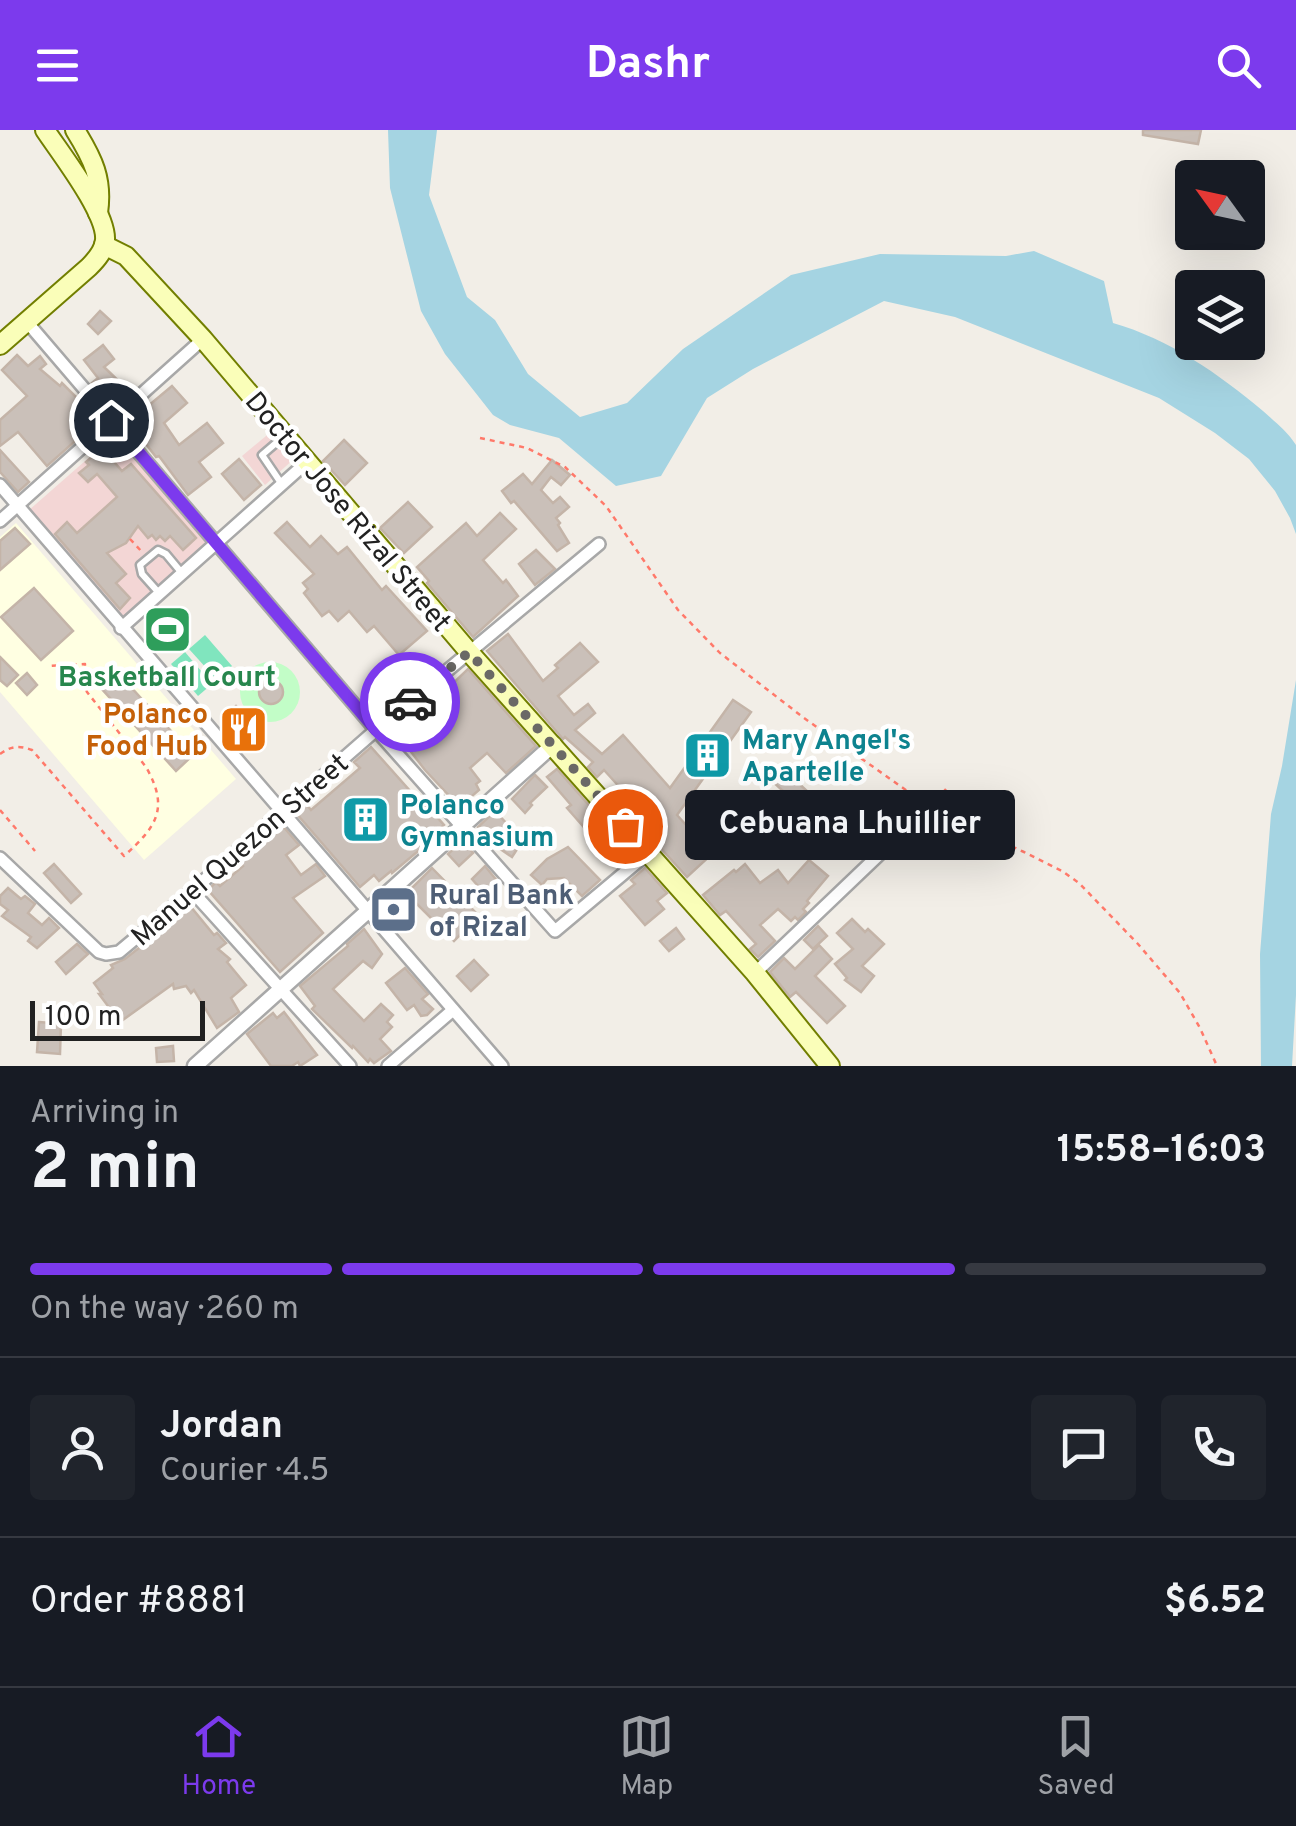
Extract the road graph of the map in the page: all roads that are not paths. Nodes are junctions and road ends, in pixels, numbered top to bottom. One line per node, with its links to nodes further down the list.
1 (45, 130): 3 (main road)
2 (75, 130): 3 (main road)
3 (98, 214): 4 (main road)
4 (104, 245): 5 (main road); 6 (main road, Doctor Jose Rizal Street)
5 (27, 322): 7 (main road); 8 (street)
6 (202, 339): 8 (street); 9 (main road, Doctor Jose Rizal Street)
7 (0, 345)
8 (111, 420): 13 (street); 15 (street)
9 (285, 436): 10 (main road, Doctor Jose Rizal Street); 11 (lane)
10 (307, 462): 11 (street); 20 (main road, Doctor Jose Rizal Street)
11 (282, 484): 15 (street)
12 (0, 485): 13 (street)
13 (18, 504): 14 (street); 19 (street)
14 (0, 520)
15 (216, 543): 17 (street); 21 (street)
16 (599, 544): 20 (street, Manuel Quezon Street)
17 (182, 573): 18 (street); 18 (lane)
18 (160, 594): 19 (street)
19 (121, 628): 24 (street)
20 (469, 652): 21 (street, Manuel Quezon Street); 22 (main road, Doctor Jose Rizal Street)
21 (376, 730): 24 (street, Manuel Quezon Street); 25 (street)
22 (554, 744): 25 (street); 26 (main road, Doctor Jose Rizal Street)
23 (929, 807): 30 (street)
24 (283, 812): 28 (street, Manuel Quezon Street); 29 (street)
25 (462, 826): 26 (street); 29 (street)
26 (648, 853): 30 (main road, Doctor Jose Rizal Street)
27 (0, 858): 28 (street, Manuel Quezon Street)
28 (192, 891): 31 (street)
29 (367, 912): 31 (street); 32 (street)
30 (755, 972): 33 (main road, Doctor Jose Rizal Street)
31 (281, 989): 34 (street); 35 (street)
32 (453, 1010): 36 (street); 37 (street)
33 (822, 1063)
34 (196, 1066)
35 (350, 1066)
36 (388, 1066)
37 (502, 1066)

